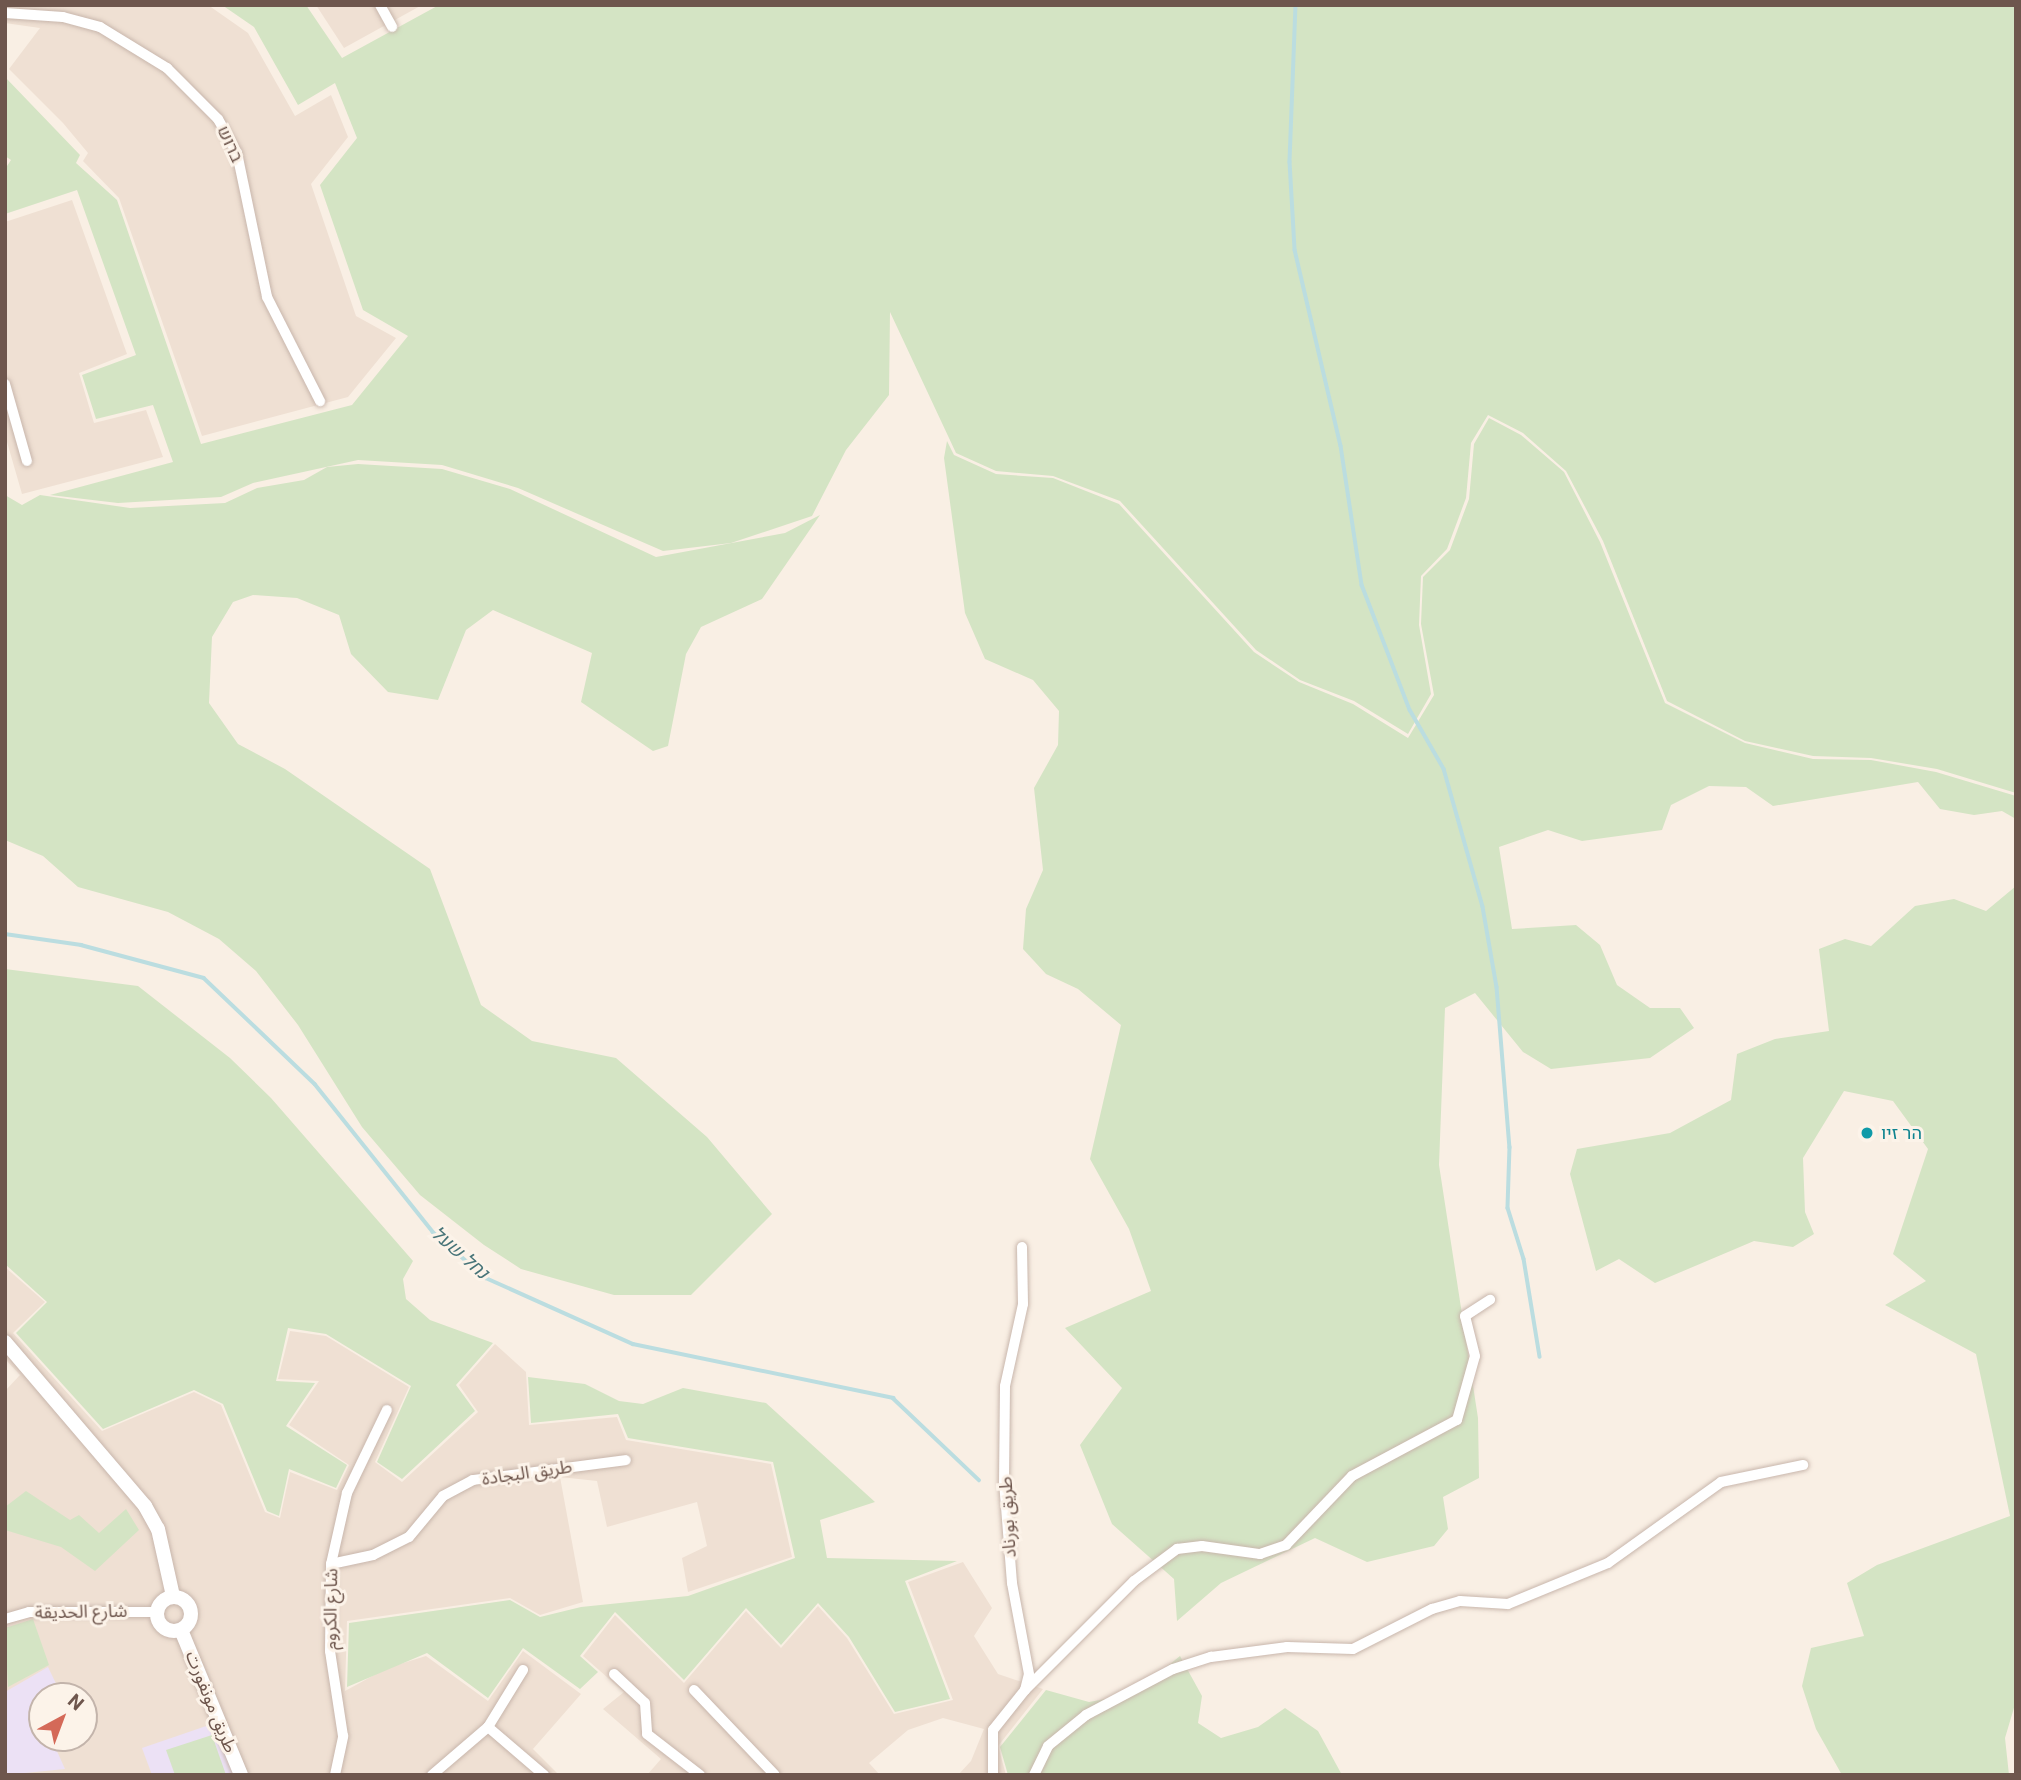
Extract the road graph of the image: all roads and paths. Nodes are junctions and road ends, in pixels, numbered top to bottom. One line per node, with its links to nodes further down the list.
1 (380, 5): 3 (street)
2 (5, 13): 5 (street, ברוש)
3 (392, 27)
4 (5, 384): 6 (street)
5 (320, 401)
6 (27, 461)
7 (1022, 1247): 21 (street, طريق بورناد)
8 (1490, 1300): 21 (street)
9 (5, 1342): 14 (main road)
10 (387, 1409): 13 (street, شارع الكروم)
11 (626, 1460): 13 (street, طريق البجادة)
12 (1803, 1465): 30 (street)
13 (331, 1564): 24 (street, شارع الكروم)
14 (173, 1596): 15 (main road); 17 (main road)
15 (157, 1612): 16 (street, شارع الحديقة); 17 (main road)
16 (5, 1619)
17 (181, 1630): 23 (main road, طريق مونفورت)
18 (523, 1670): 22 (street)
19 (614, 1674): 27 (street)
20 (694, 1690): 28 (street)
21 (1025, 1690): 29 (street)
22 (488, 1727): 25 (street); 26 (street)
23 (241, 1775)
24 (335, 1775)
25 (432, 1775)
26 (544, 1775)
27 (700, 1775)
28 (775, 1775)
29 (993, 1775)
30 (1034, 1775)

